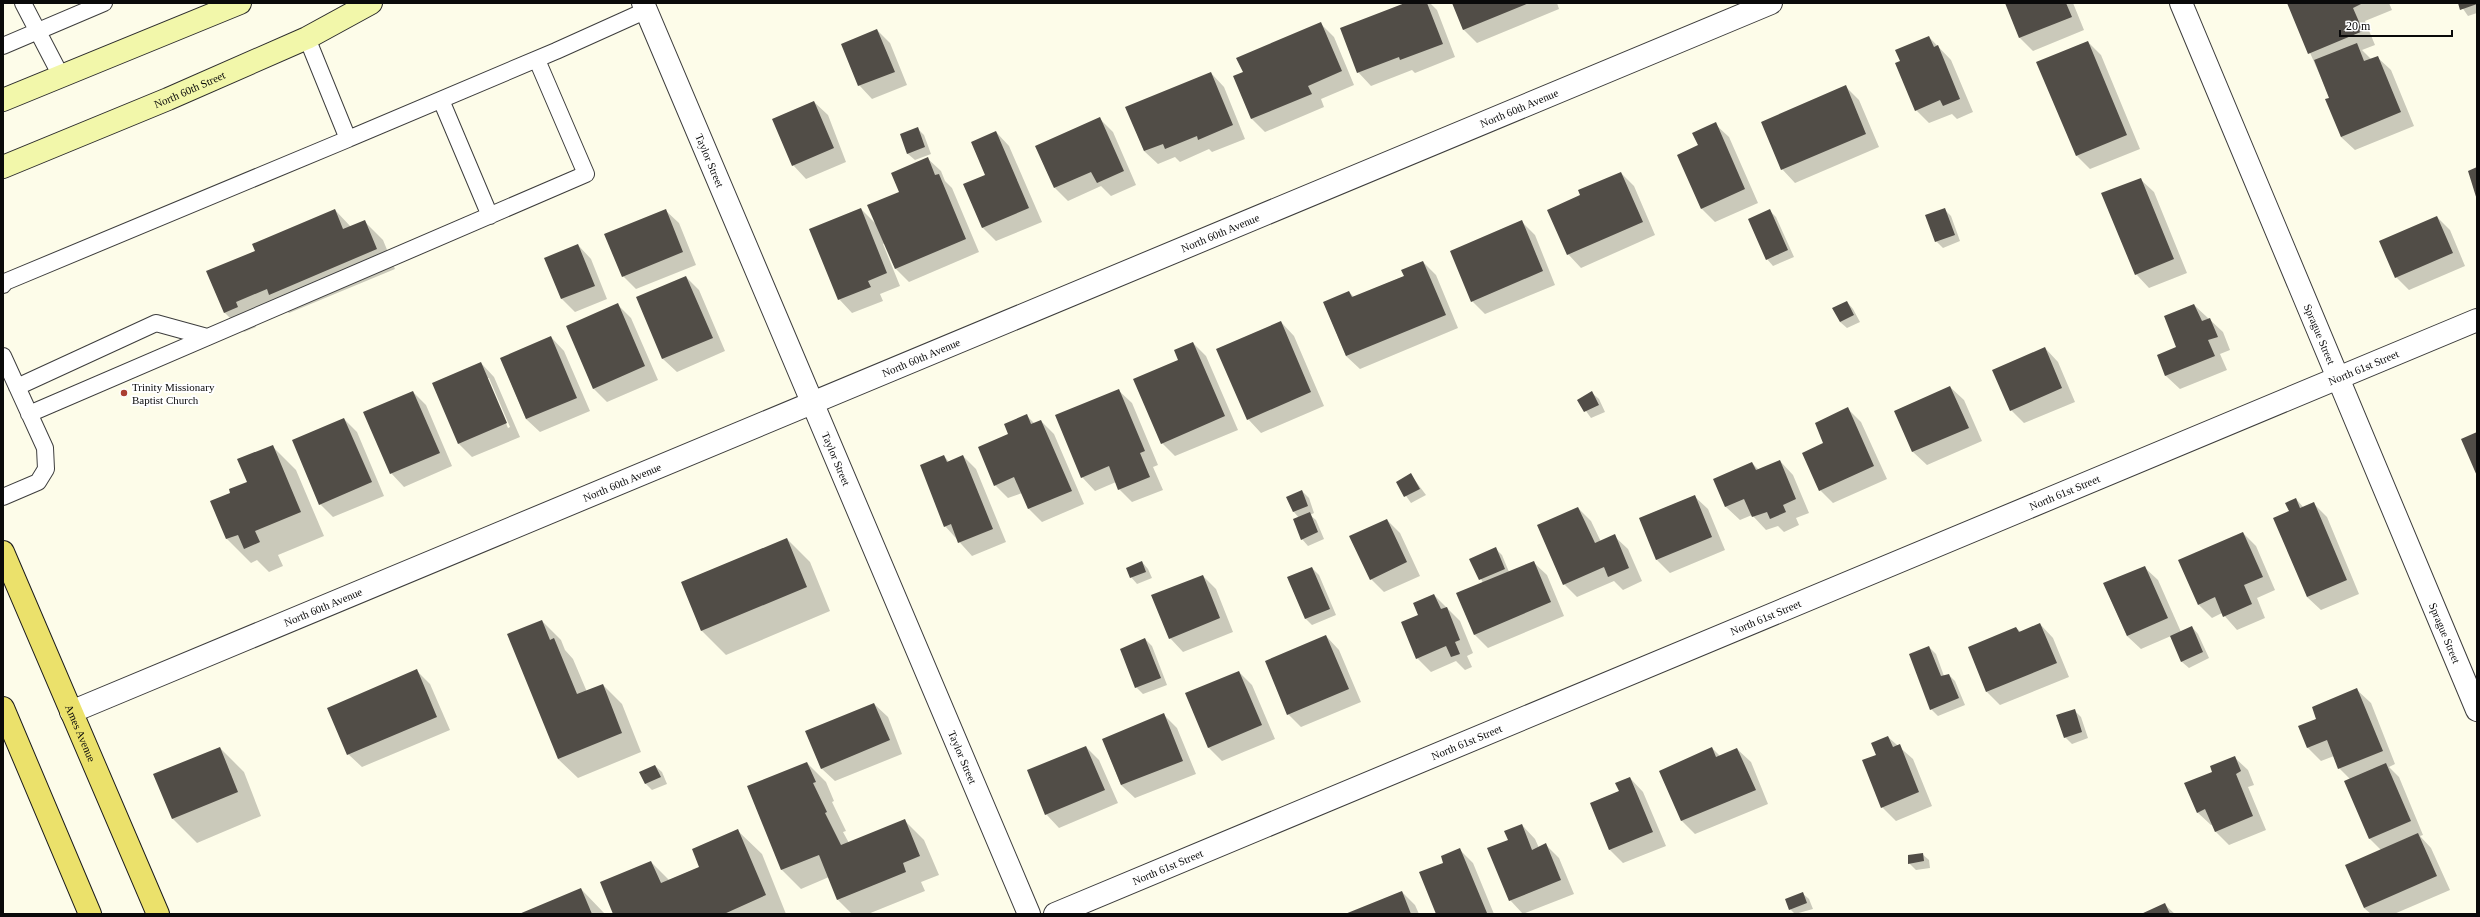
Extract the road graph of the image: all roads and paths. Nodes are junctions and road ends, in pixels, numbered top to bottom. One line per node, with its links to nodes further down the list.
1 (23, 3): 8 (lane)
2 (104, 3): 8 (lane)
3 (240, 3): 12 (main road)
4 (371, 3): 9 (main road, North 60th Street)
5 (1771, 3): 24 (street, North 60th Avenue)
6 (2181, 3): 22 (street, Sprague Street)
7 (645, 6): 11 (lane); 24 (street, Taylor Street)
8 (38, 32): 10 (lane); 12 (lane)
9 (308, 38): 15 (lane); 16 (main road, North 60th Street)
10 (3, 46)
11 (537, 60): 14 (lane); 17 (lane)
12 (61, 76): 13 (main road)
13 (3, 100)
14 (441, 100): 15 (lane); 17 (lane)
15 (348, 139): 18 (lane)
16 (3, 166)
17 (490, 216): 20 (lane)
18 (3, 285)
19 (2477, 320): 22 (street, North 61st Street)
20 (207, 338): 23 (lane); 25 (lane)
21 (3, 356): 23 (lane)
22 (2337, 378): 29 (street, Sprague Street); 35 (street, North 61st Street)
23 (17, 387): 25 (lane)
24 (814, 403): 30 (street, North 60th Avenue); 34 (street, Taylor Street)
25 (29, 414): 26 (lane)
26 (3, 497)
27 (3, 552): 30 (main road, Ames Avenue)
28 (3, 708): 31 (main road)
29 (2477, 710)
30 (72, 712): 33 (main road, Ames Avenue)
31 (9, 737): 32 (main road)
32 (90, 914)
33 (158, 914)
34 (1029, 914)
35 (1055, 914)

